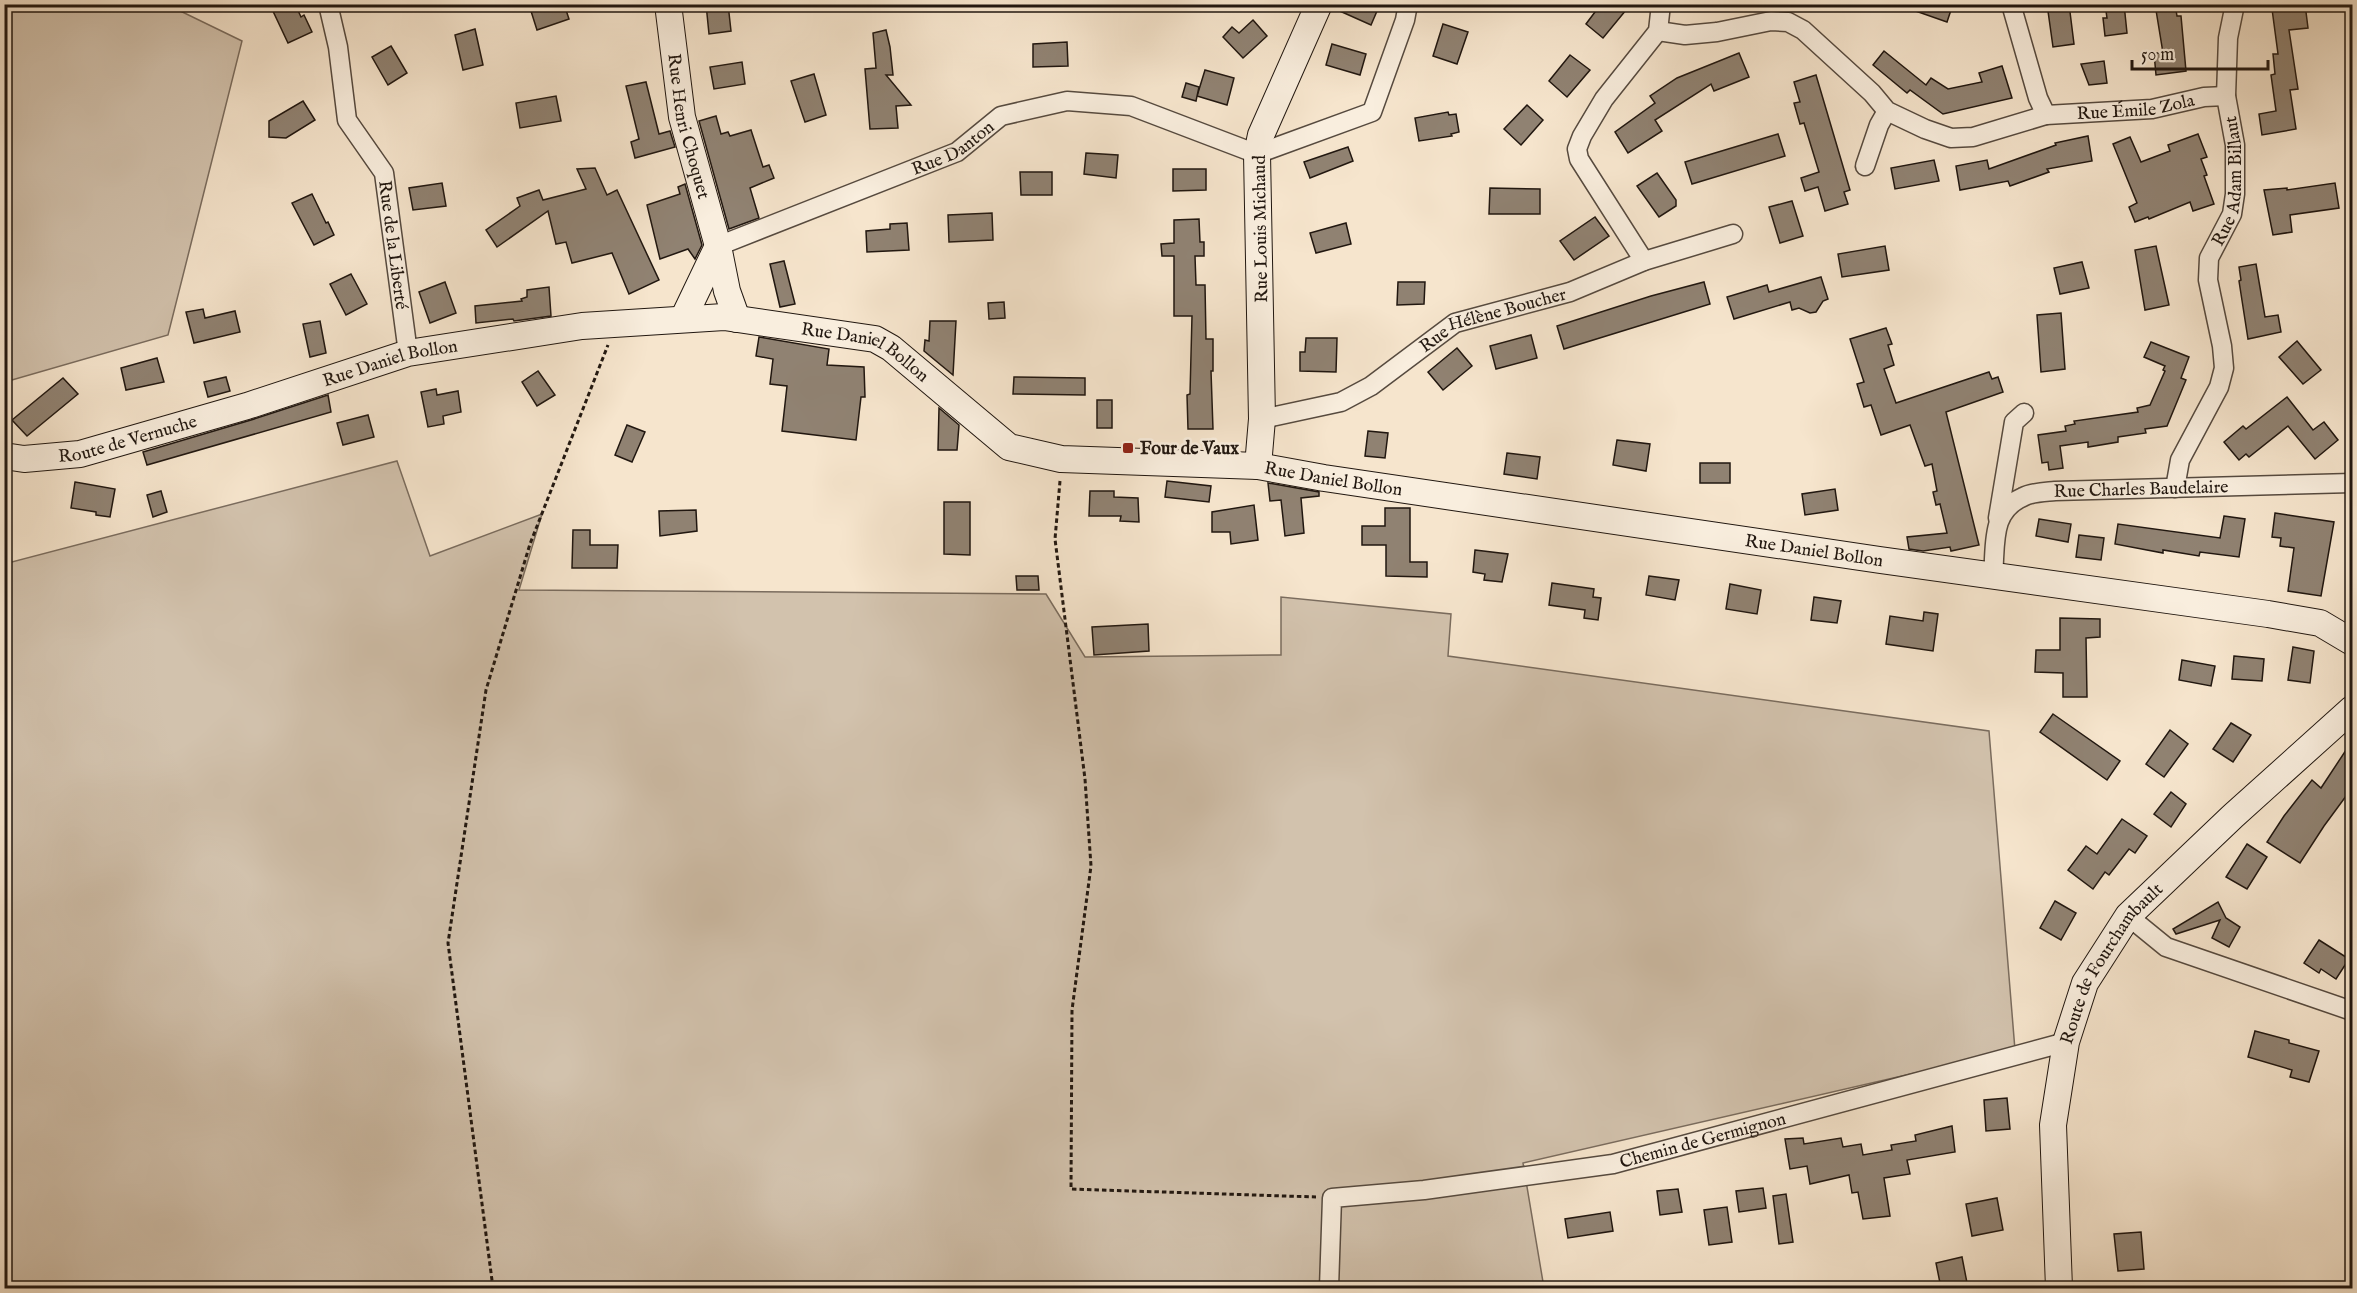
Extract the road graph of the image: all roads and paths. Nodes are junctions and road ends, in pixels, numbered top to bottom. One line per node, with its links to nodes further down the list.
1 (328, 4): 20 (street, Rue de la Liberté)
2 (668, 4): 15 (street, Rue Henri Choquet)
3 (1319, 4): 12 (street, Rue Louis Michaud)
4 (1408, 4): 12 (street)
5 (1662, 4): 8 (street)
6 (2011, 4): 11 (street)
7 (2235, 4): 9 (street, Rue Adam Billaut)
8 (1658, 31): 10 (street, Rue Émile Zola); 16 (street)
9 (2226, 96): 11 (street, Rue Émile Zola); 28 (street, Rue Adam Billaut)
10 (1887, 111): 11 (street, Rue Émile Zola); 13 (street)
11 (2046, 115)
12 (1257, 154): 15 (street, Rue Danton); 23 (street, Rue Louis Michaud)
13 (1865, 166)
14 (1733, 234): 16 (street, Rue Hélène Boucher)
15 (718, 246): 17 (street); 18 (street, Rue Henri Choquet)
16 (1644, 261): 23 (street, Rue Hélène Boucher)
17 (683, 319): 18 (street, Rue Daniel Bollon); 19 (street, Rue Daniel Bollon)
18 (737, 319): 25 (street, Rue Daniel Bollon)
19 (617, 324): 20 (street, Rue Daniel Bollon); 40 (path)
20 (408, 353): 21 (street, Rue Daniel Bollon)
21 (247, 406): 24 (street, Route de Vernuche)
22 (2024, 413): 29 (street)
23 (1262, 419): 26 (street, Rue Louis Michaud)
24 (4, 456)
25 (1061, 459): 26 (street, Rue Daniel Bollon); 39 (path)
26 (1258, 466): 30 (street, Rue Daniel Bollon)
27 (2352, 483): 28 (street, Rue Charles Baudelaire)
28 (2175, 488): 29 (street, Rue Charles Baudelaire)
29 (1998, 519): 30 (street)
30 (1993, 575): 31 (street, Rue Daniel Bollon)
31 (2320, 623): 32 (street, Rue Daniel Bollon); 33 (street, Rue Daniel Bollon)
32 (2352, 623)
33 (2352, 642)
34 (2352, 697): 35 (street, Route de Fourchambault)
35 (2347, 715): 36 (street, Route de Fourchambault)
36 (2128, 916): 37 (street); 38 (street, Route de Fourchambault)
37 (2352, 1011)
38 (2066, 1042): 39 (street, Chemin de Germignon); 42 (street, Route de Fourchambault)
39 (1332, 1198): 41 (street)
40 (493, 1288)
41 (1329, 1288)
42 (2059, 1288)

